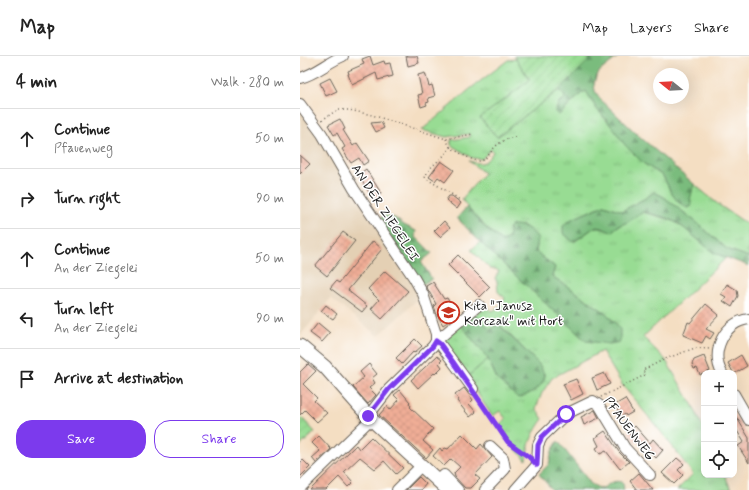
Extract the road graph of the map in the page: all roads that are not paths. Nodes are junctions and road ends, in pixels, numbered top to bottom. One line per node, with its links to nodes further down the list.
1 (343, 56): 2 (street)
2 (300, 78)
3 (300, 104): 6 (street, AN DER ZIEGELEI)
4 (479, 305): 6 (street)
5 (749, 319): 8 (street)
6 (436, 341): 9 (street, AN DER ZIEGELEI); 11 (street)
7 (300, 346): 11 (main road)
8 (721, 370)
9 (472, 389)
10 (737, 399): 12 (street)
11 (369, 418): 14 (main road); 17 (street)
12 (749, 420)
13 (490, 446): 21 (street)
14 (420, 466): 16 (main road); 18 (street)
15 (650, 475): 22 (street, PFAUENWEG)
16 (438, 481): 19 (main road); 20 (street)
17 (300, 488)
18 (397, 490)
19 (448, 490)
20 (458, 490)
21 (485, 490)
22 (515, 490)

